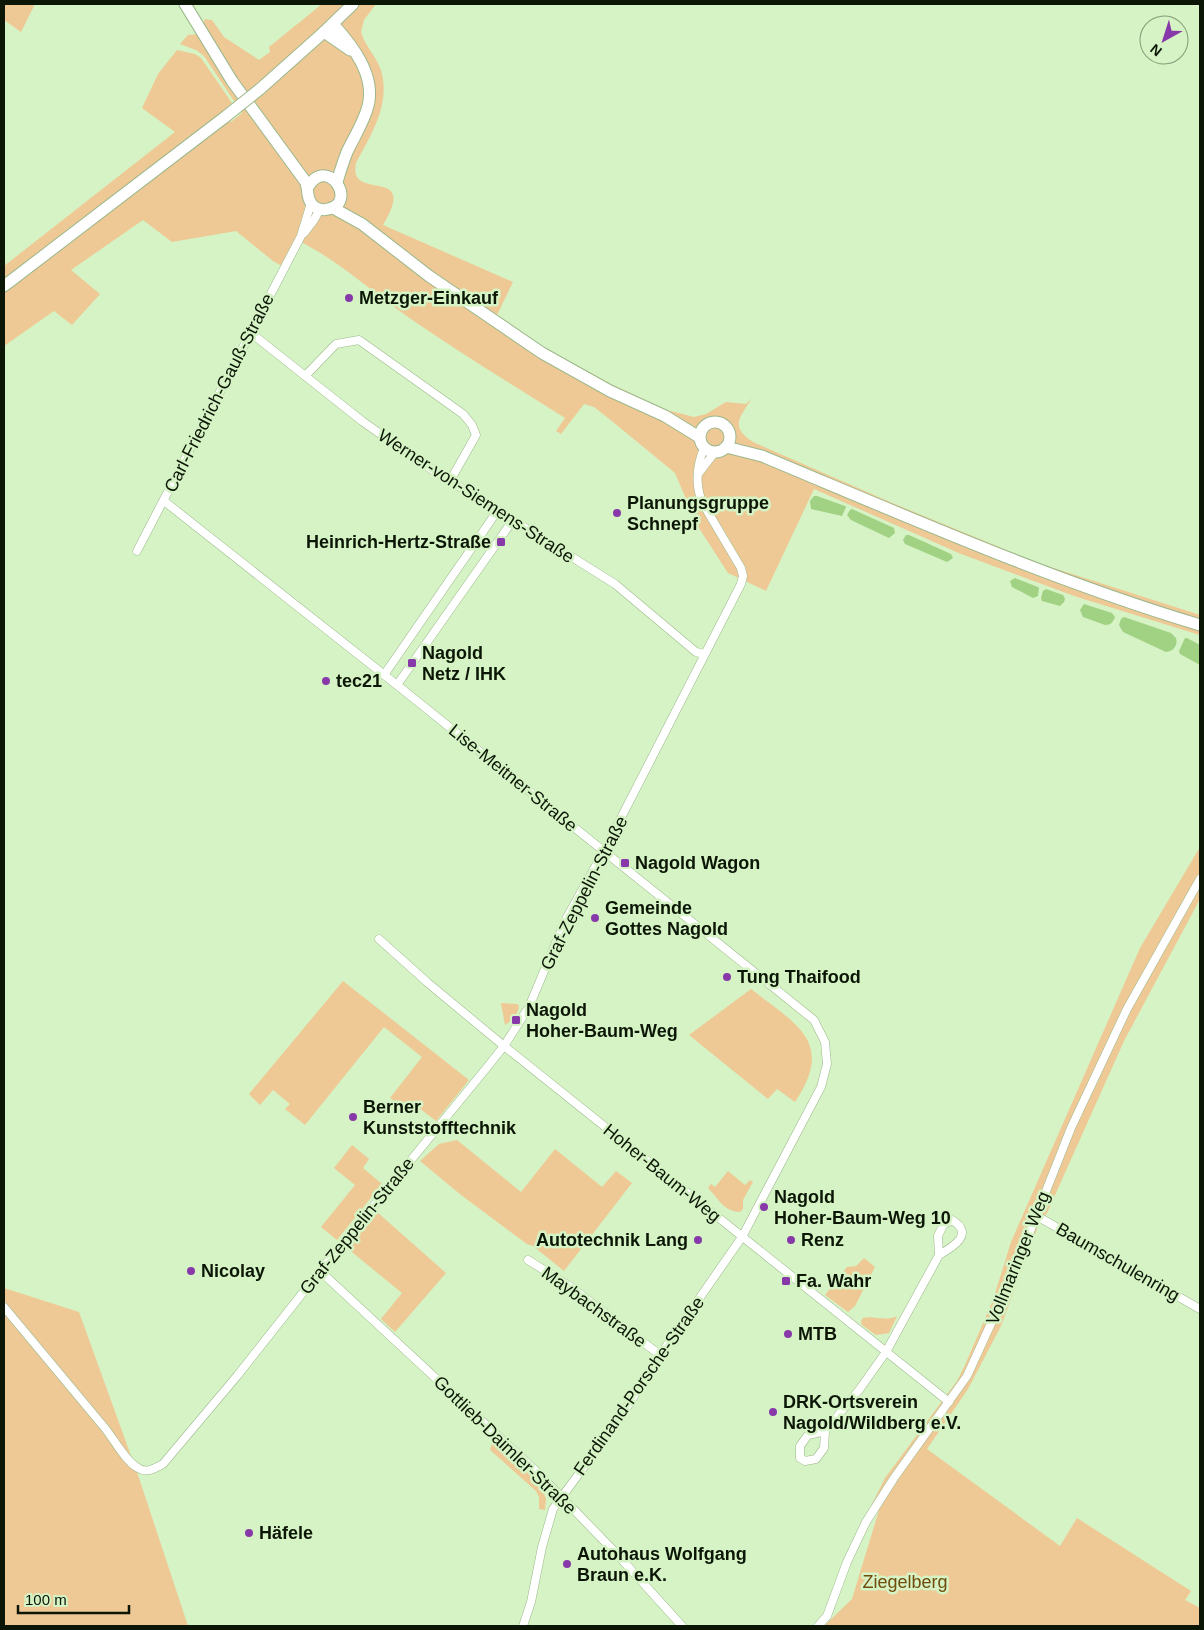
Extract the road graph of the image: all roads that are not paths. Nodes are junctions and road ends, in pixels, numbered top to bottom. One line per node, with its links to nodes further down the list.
1 (185, 4): 6 (street)
2 (353, 4): 3 (street)
3 (333, 24): 4 (street); 5 (street)
4 (324, 32): 5 (street); 9 (street, bridge)
5 (358, 58): 6 (street)
6 (322, 181): 7 (street); 8 (street)
7 (336, 204): 8 (street); 12 (street)
8 (315, 206): 10 (street, Carl-Friedrich-Gauß-Straße)
9 (4, 286)
10 (251, 333): 11 (street, Werner-von-Siemens-Straße); 17 (street, Carl-Friedrich-Gauß-Straße)
11 (304, 376): 16 (street, Werner-von-Siemens-Straße); 16 (street)
12 (664, 416): 13 (street); 15 (street)
13 (704, 425): 14 (street); 15 (street)
14 (728, 442): 15 (street); 21 (street)
15 (706, 445): 22 (street, Graf-Zeppelin-Straße)
16 (450, 481): 18 (street, Werner-von-Siemens-Straße)
17 (164, 501): 20 (street, Carl-Friedrich-Gauß-Straße); 23 (street, Lise-Meitner-Straße)
18 (498, 510): 19 (street, Werner-von-Siemens-Straße); 23 (street)
19 (513, 520): 22 (street, Werner-von-Siemens-Straße); 24 (street)
20 (137, 551)
21 (1200, 625)
22 (704, 654): 25 (street, Graf-Zeppelin-Straße)
23 (384, 675): 24 (street, Lise-Meitner-Straße)
24 (397, 685): 25 (street, Lise-Meitner-Straße)
25 (604, 851): 28 (street, Graf-Zeppelin-Straße); 30 (street, Lise-Meitner-Straße)
26 (1200, 879): 29 (street, Vollmaringer Weg)
27 (380, 939): 28 (street, Hoher-Baum-Weg)
28 (504, 1046): 30 (street, Hoher-Baum-Weg); 33 (street, Graf-Zeppelin-Straße)
29 (1036, 1215): 35 (street, Baumschulenring); 38 (street, Vollmaringer Weg)
30 (742, 1237): 36 (street, Hoher-Baum-Weg); 37 (street, Ferdinand-Porsche-Straße)
31 (939, 1255): 36 (street)
32 (528, 1260): 37 (street, Maybachstraße)
33 (320, 1271): 34 (street, Graf-Zeppelin-Straße); 40 (street, Gottlieb-Daimler-Straße)
34 (4, 1307)
35 (1200, 1309)
36 (886, 1352): 38 (street, Hoher-Baum-Weg); 39 (street)
37 (660, 1355): 40 (street, Ferdinand-Porsche-Straße)
38 (949, 1402): 43 (street, Vollmaringer Weg)
39 (825, 1431)
40 (561, 1497): 41 (street, Ferdinand-Porsche-Straße); 42 (street, Gottlieb-Daimler-Straße)
41 (523, 1626)
42 (682, 1626)
43 (818, 1626)

